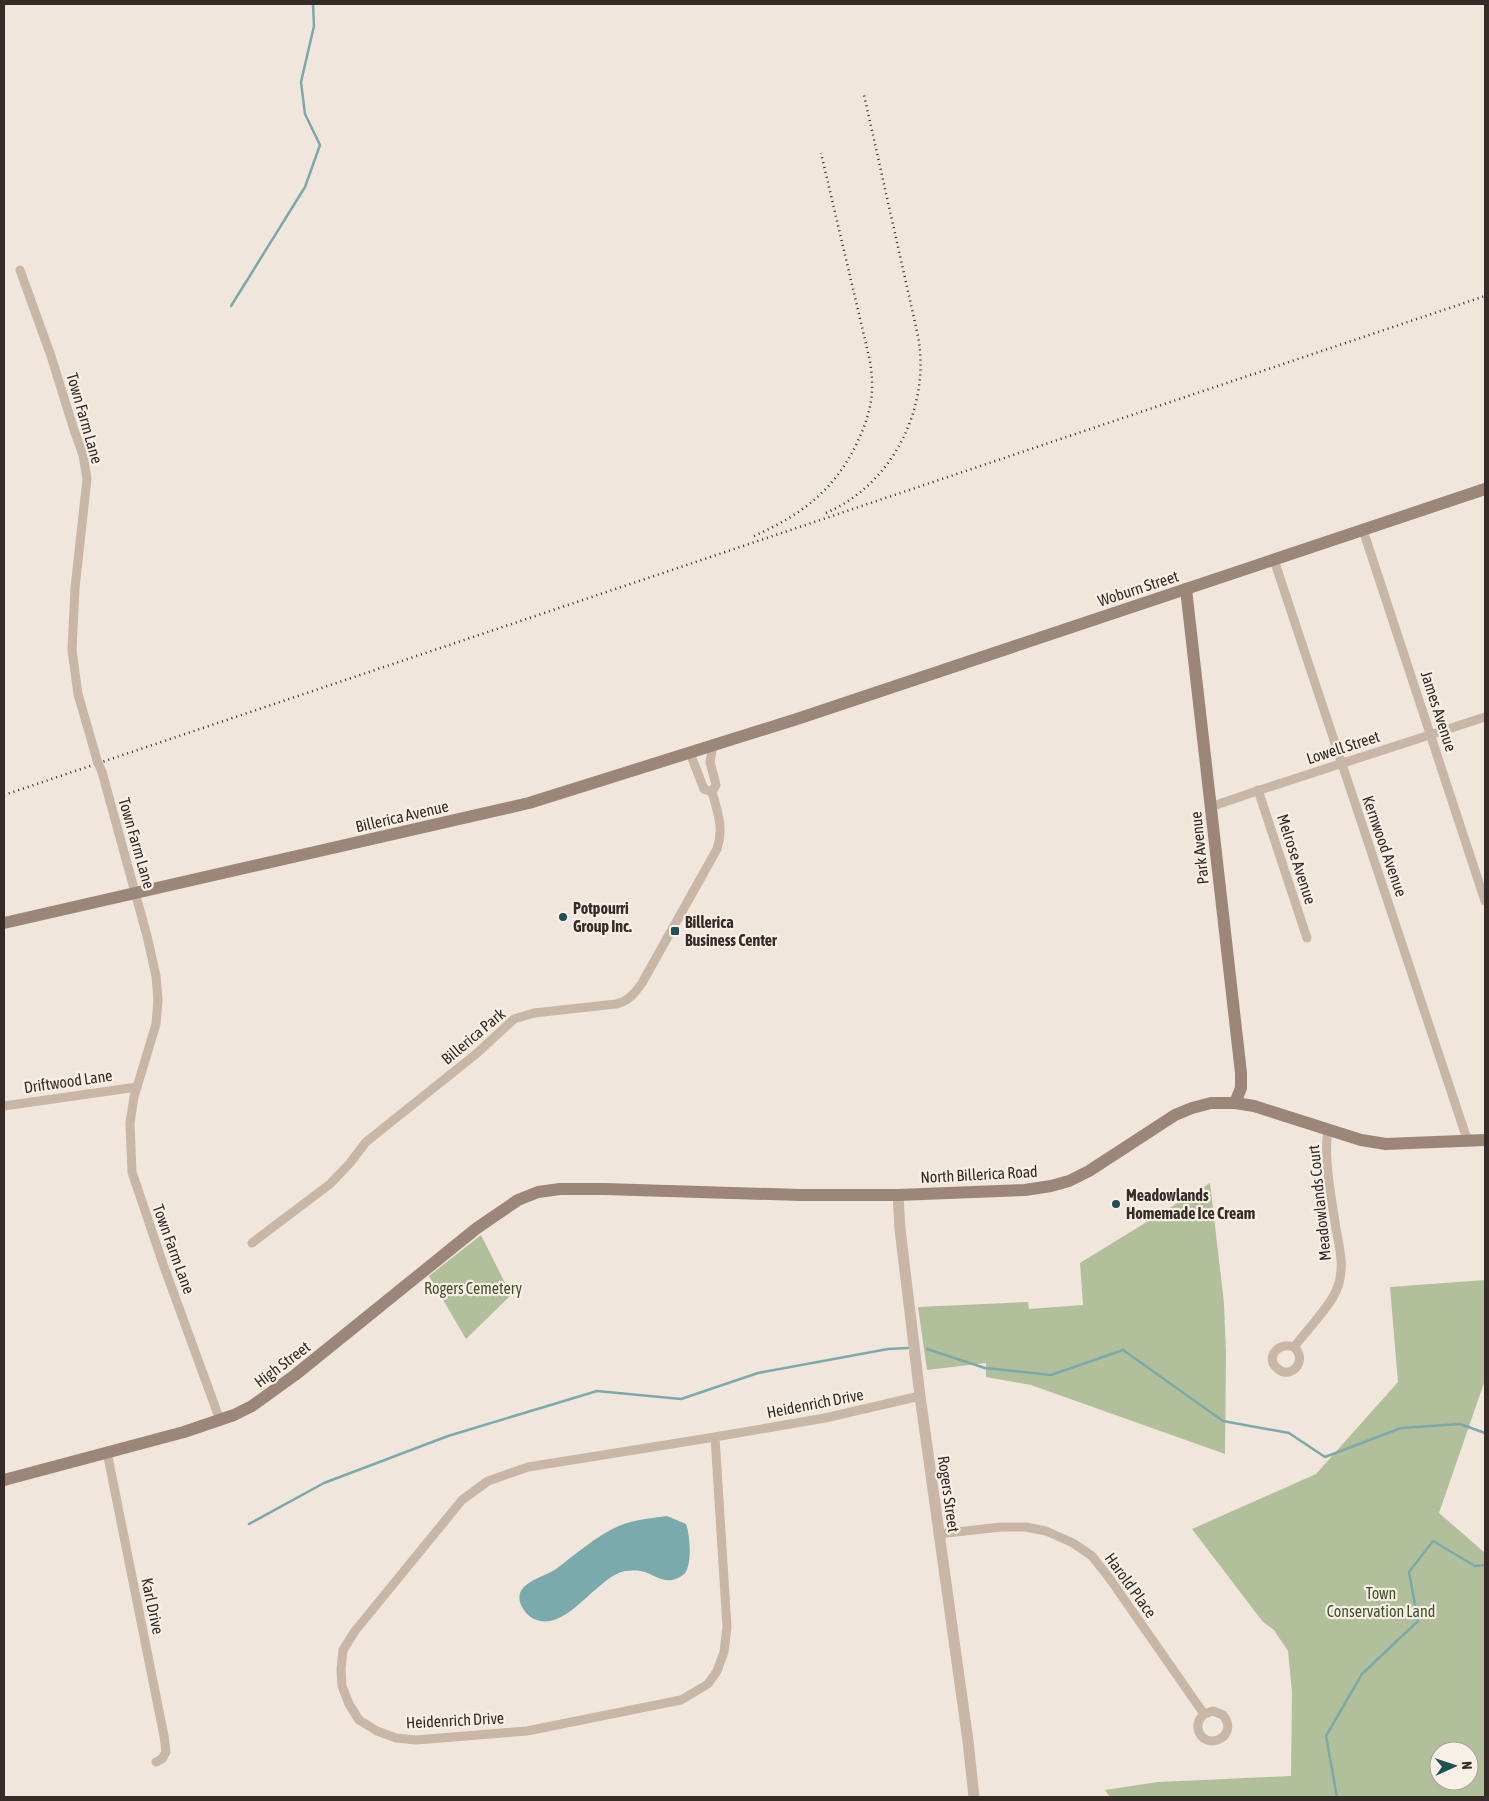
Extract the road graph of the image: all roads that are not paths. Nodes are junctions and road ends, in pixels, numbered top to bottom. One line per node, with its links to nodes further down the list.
1 (20, 270): 15 (street, Town Farm Lane, bridge)
2 (1485, 488): 3 (main road, Woburn Street)
3 (1363, 530): 4 (main road, Woburn Street); 8 (street, James Avenue)
4 (1274, 560): 5 (main road, Woburn Street); 11 (street, Kernwood Avenue)
5 (1186, 589): 7 (main road, Woburn Street); 14 (main road, Park Avenue)
6 (1485, 717): 8 (street, Lowell Street)
7 (800, 718): 9 (main road, Billerica Avenue)
8 (1431, 735): 11 (street, Lowell Street); 16 (street, James Avenue)
9 (713, 746): 10 (main road, Billerica Avenue); 13 (street, Billerica Park)
10 (690, 753): 13 (street, Billerica Park); 15 (main road, Billerica Avenue)
11 (1341, 763): 12 (street, Lowell Street); 24 (street, Kernwood Avenue)
12 (1258, 790): 14 (street, Lowell Street); 18 (street, Melrose Avenue)
13 (712, 792): 27 (street, Billerica Park)
14 (1210, 807): 20 (main road, Park Avenue)
15 (135, 893): 17 (main road, Billerica Avenue); 19 (street, Town Farm Lane)
16 (1485, 901)
17 (4, 922)
18 (1307, 938)
19 (137, 1087): 21 (street, Driftwood Lane); 30 (street, Town Farm Lane)
20 (1235, 1103): 22 (main road, North Billerica Road); 26 (main road, North Billerica Road)
21 (4, 1106)
22 (1328, 1130): 24 (main road, North Billerica Road); 28 (street, Meadowlands Court)
23 (1485, 1140): 24 (main road, North Billerica Road)
24 (1468, 1142)
25 (538, 1192): 26 (main road, North Billerica Road); 30 (main road, High Street)
26 (898, 1195): 29 (street, Rogers Street)
27 (252, 1243)
28 (1294, 1347)
29 (920, 1396): 31 (street, Heidenrich Drive); 34 (street, Rogers Street)
30 (220, 1420): 32 (main road, High Street)
31 (715, 1437): 31 (street, Heidenrich Drive)
32 (107, 1452): 33 (main road, High Street); 36 (street, Karl Drive)
33 (4, 1480)
34 (938, 1534): 35 (street, Harold Place); 37 (street, Rogers Street)
35 (1204, 1714)
36 (156, 1762)
37 (974, 1797)

